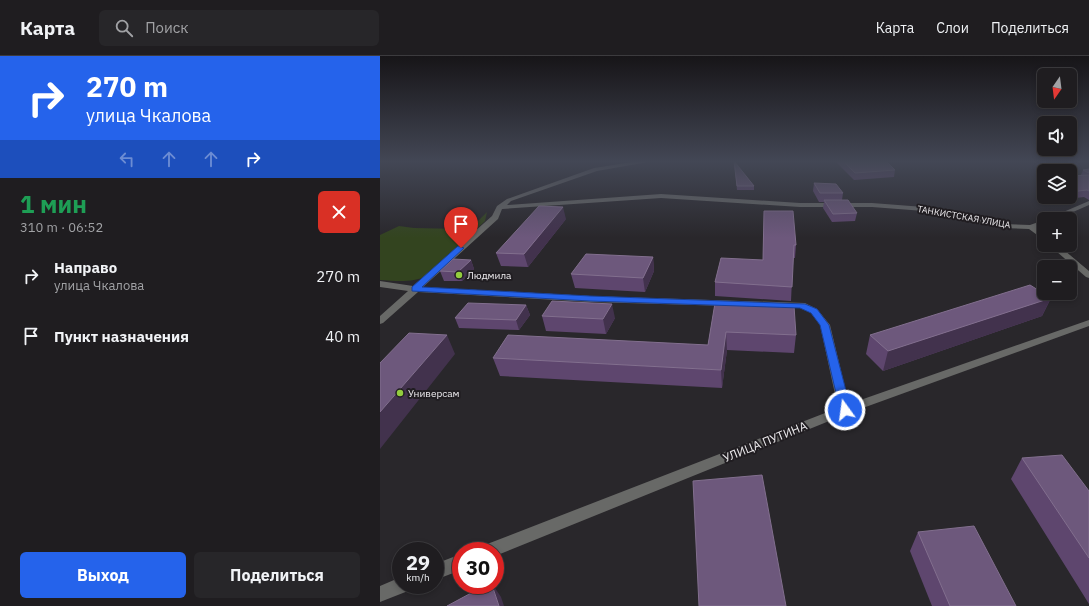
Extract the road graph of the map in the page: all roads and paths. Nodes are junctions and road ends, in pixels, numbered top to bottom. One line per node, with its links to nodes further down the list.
1 (545, 187): 3 (street)
2 (1089, 203): 4 (street)
3 (499, 207): 6 (street, ТАНКИСТСКАЯ УЛИЦА); 11 (street)
4 (1068, 212)
5 (1037, 225): 6 (street, ТАНКИСТСКАЯ УЛИЦА)
6 (1031, 227): 7 (street)
7 (1037, 232)
8 (1061, 252): 9 (street)
9 (1089, 275)
10 (380, 284): 11 (street)
11 (415, 289): 12 (street); 14 (street)
12 (380, 321)
13 (1089, 323): 14 (street, УЛИЦА ПУТИНА)
14 (845, 410): 15 (street, УЛИЦА ПУТИНА)
15 (504, 545)
16 (392, 589): 17 (street)
17 (380, 594)

